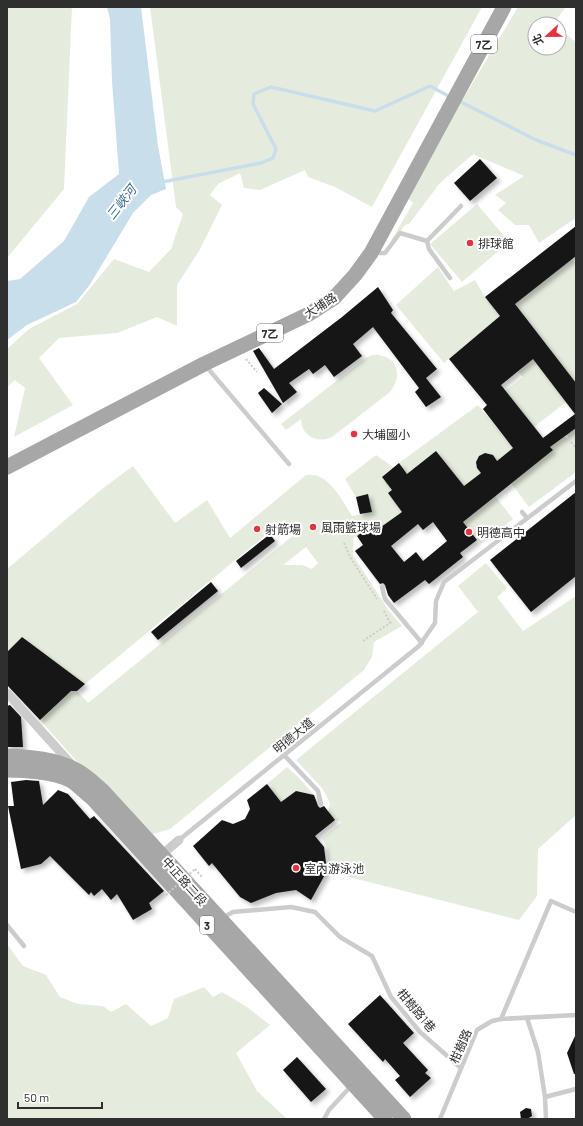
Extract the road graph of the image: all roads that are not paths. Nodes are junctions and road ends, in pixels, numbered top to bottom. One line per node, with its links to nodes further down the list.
1 (504, 7): 4 (main road, 大埔路 / 7乙)
2 (461, 206): 3 (lane)
3 (427, 241): 4 (lane); 5 (lane)
4 (371, 253): 6 (main road, 大埔路 / 7乙)
5 (450, 278)
6 (204, 364): 7 (lane); 8 (main road, 大埔路 / 7乙)
7 (289, 464)
8 (7, 467)
9 (576, 481): 11 (lane, 明德大道)
10 (522, 512): 11 (lane)
11 (527, 518): 13 (lane, 明德大道)
12 (382, 587): 13 (lane)
13 (421, 644): 15 (lane, 明德大道)
14 (7, 693): 18 (street)
15 (284, 755): 19 (lane); 20 (lane, 明德大道)
16 (7, 756): 18 (main road, 中正路二段 / 3)
17 (7, 770): 18 (main road, 中正路二段 / 3)
18 (73, 775): 21 (main road, 中正路二段 / 3)
19 (321, 804)
20 (179, 840): 21 (street)
21 (156, 859): 23 (main road, 中正路二段 / 3); 29 (main road, 中正路二段 / 3)
22 (576, 912): 28 (lane)
23 (220, 919): 29 (main road, 中正路二段 / 3); 30 (lane, 柑樹路1巷)
24 (7, 925): 25 (lane)
25 (24, 946)
26 (576, 1015): 27 (lane, 柑樹路)
27 (527, 1018): 28 (lane, 柑樹路); 33 (lane)
28 (501, 1019): 30 (lane, 柑樹路)
29 (331, 1050): 31 (main road, 中正路二段 / 3); 36 (main road, 中正路二段 / 3)
30 (461, 1068): 37 (lane, 柑樹路)
31 (353, 1084): 34 (lane); 35 (main road, 中正路二段 / 3)
32 (576, 1089): 33 (lane)
33 (545, 1097): 38 (lane)
34 (324, 1119)
35 (385, 1119)
36 (404, 1119)
37 (440, 1119)
38 (546, 1119)

